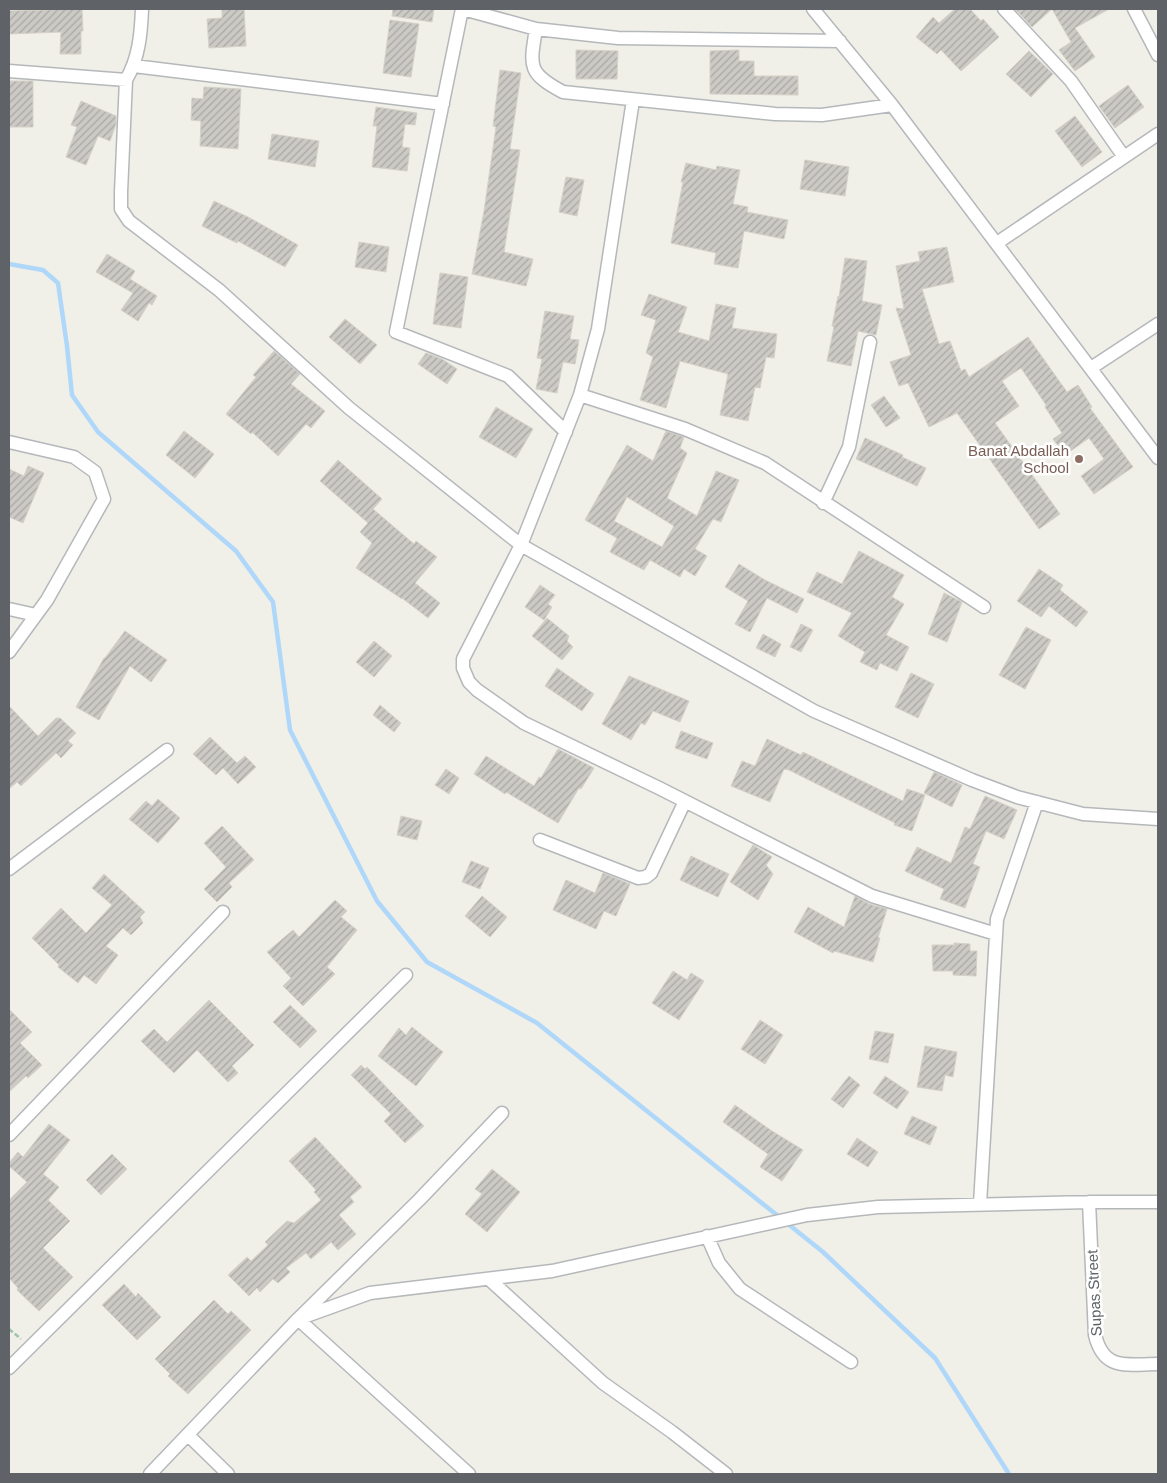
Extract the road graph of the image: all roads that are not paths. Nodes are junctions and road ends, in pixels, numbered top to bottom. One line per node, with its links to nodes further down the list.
1 (142, 9): 9 (street)
2 (462, 9): 6 (street); 13 (street)
3 (813, 9): 7 (street)
4 (1004, 9): 16 (street)
5 (1134, 9): 8 (street)
6 (536, 29): 7 (street); 12 (street)
7 (840, 41): 14 (street)
8 (1158, 55)
9 (134, 66): 11 (street); 13 (street)
10 (9, 71): 11 (street)
11 (126, 80): 26 (street)
12 (633, 100): 14 (street); 21 (street)
13 (442, 104): 22 (street)
14 (892, 105): 17 (street)
15 (1158, 134): 16 (street)
16 (1124, 157): 17 (street)
17 (997, 244): 20 (street)
18 (1158, 324): 20 (street)
19 (870, 342): 25 (street)
20 (1091, 368): 24 (street)
21 (580, 395): 22 (street); 25 (street)
22 (566, 432): 26 (street)
23 (9, 442): 29 (street)
24 (1158, 458)
25 (823, 503): 27 (street)
26 (521, 545): 32 (street); 33 (street)
27 (984, 606)
28 (9, 609): 29 (street)
29 (36, 615): 30 (street)
30 (9, 652)
31 (167, 750): 36 (street)
32 (685, 802): 35 (street); 38 (street)
33 (1037, 802): 34 (street); 38 (street)
34 (1158, 819)
35 (540, 840)
36 (9, 869)
37 (223, 912): 41 (street)
38 (996, 934): 44 (street)
39 (406, 974): 50 (street)
40 (502, 1113): 47 (street)
41 (9, 1135)
42 (1089, 1202): 43 (street); 44 (street); 49 (street, Supas Street)
43 (1158, 1202)
44 (980, 1204): 45 (street)
45 (707, 1236): 46 (street); 48 (street)
46 (490, 1280): 47 (street); 55 (street)
47 (298, 1319): 51 (street); 54 (street)
48 (851, 1362)
49 (1158, 1364)
50 (9, 1368)
51 (188, 1435): 52 (street); 53 (street)
52 (150, 1474)
53 (228, 1474)
54 (469, 1474)
55 (726, 1474)

